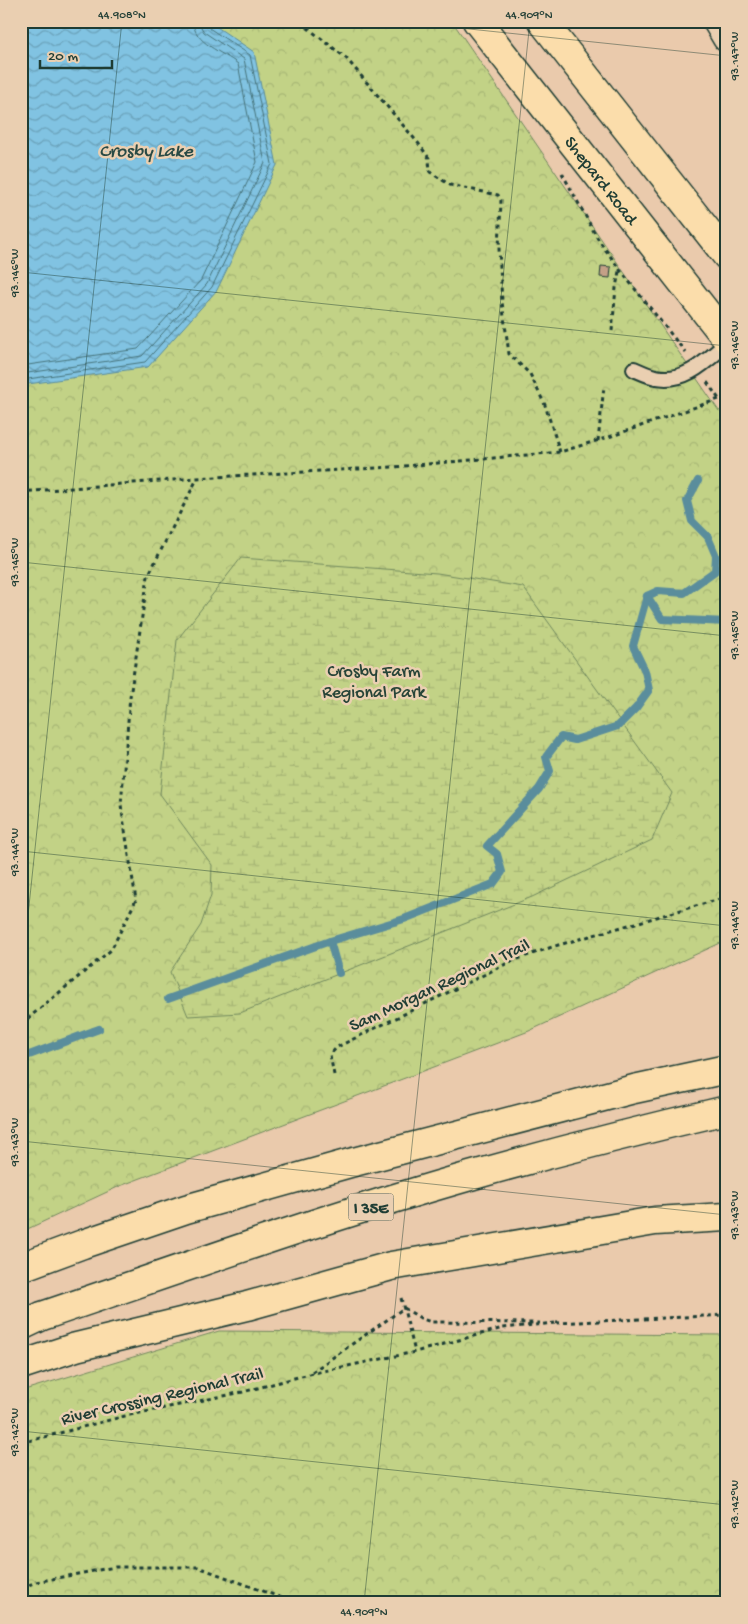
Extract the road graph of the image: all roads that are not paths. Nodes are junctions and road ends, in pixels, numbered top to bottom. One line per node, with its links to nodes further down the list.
1 (477, 21): 6 (highway, Shepard Road)
2 (542, 21): 5 (highway)
3 (717, 21): 4 (street)
4 (727, 38)
5 (727, 256)
6 (727, 339)
7 (727, 343): 8 (lane)
8 (634, 369)
9 (727, 1069): 12 (highway)
10 (727, 1110): 13 (highway, I 35E)
11 (727, 1217): 14 (highway)
12 (21, 1267)
13 (21, 1326)
14 (21, 1365)

